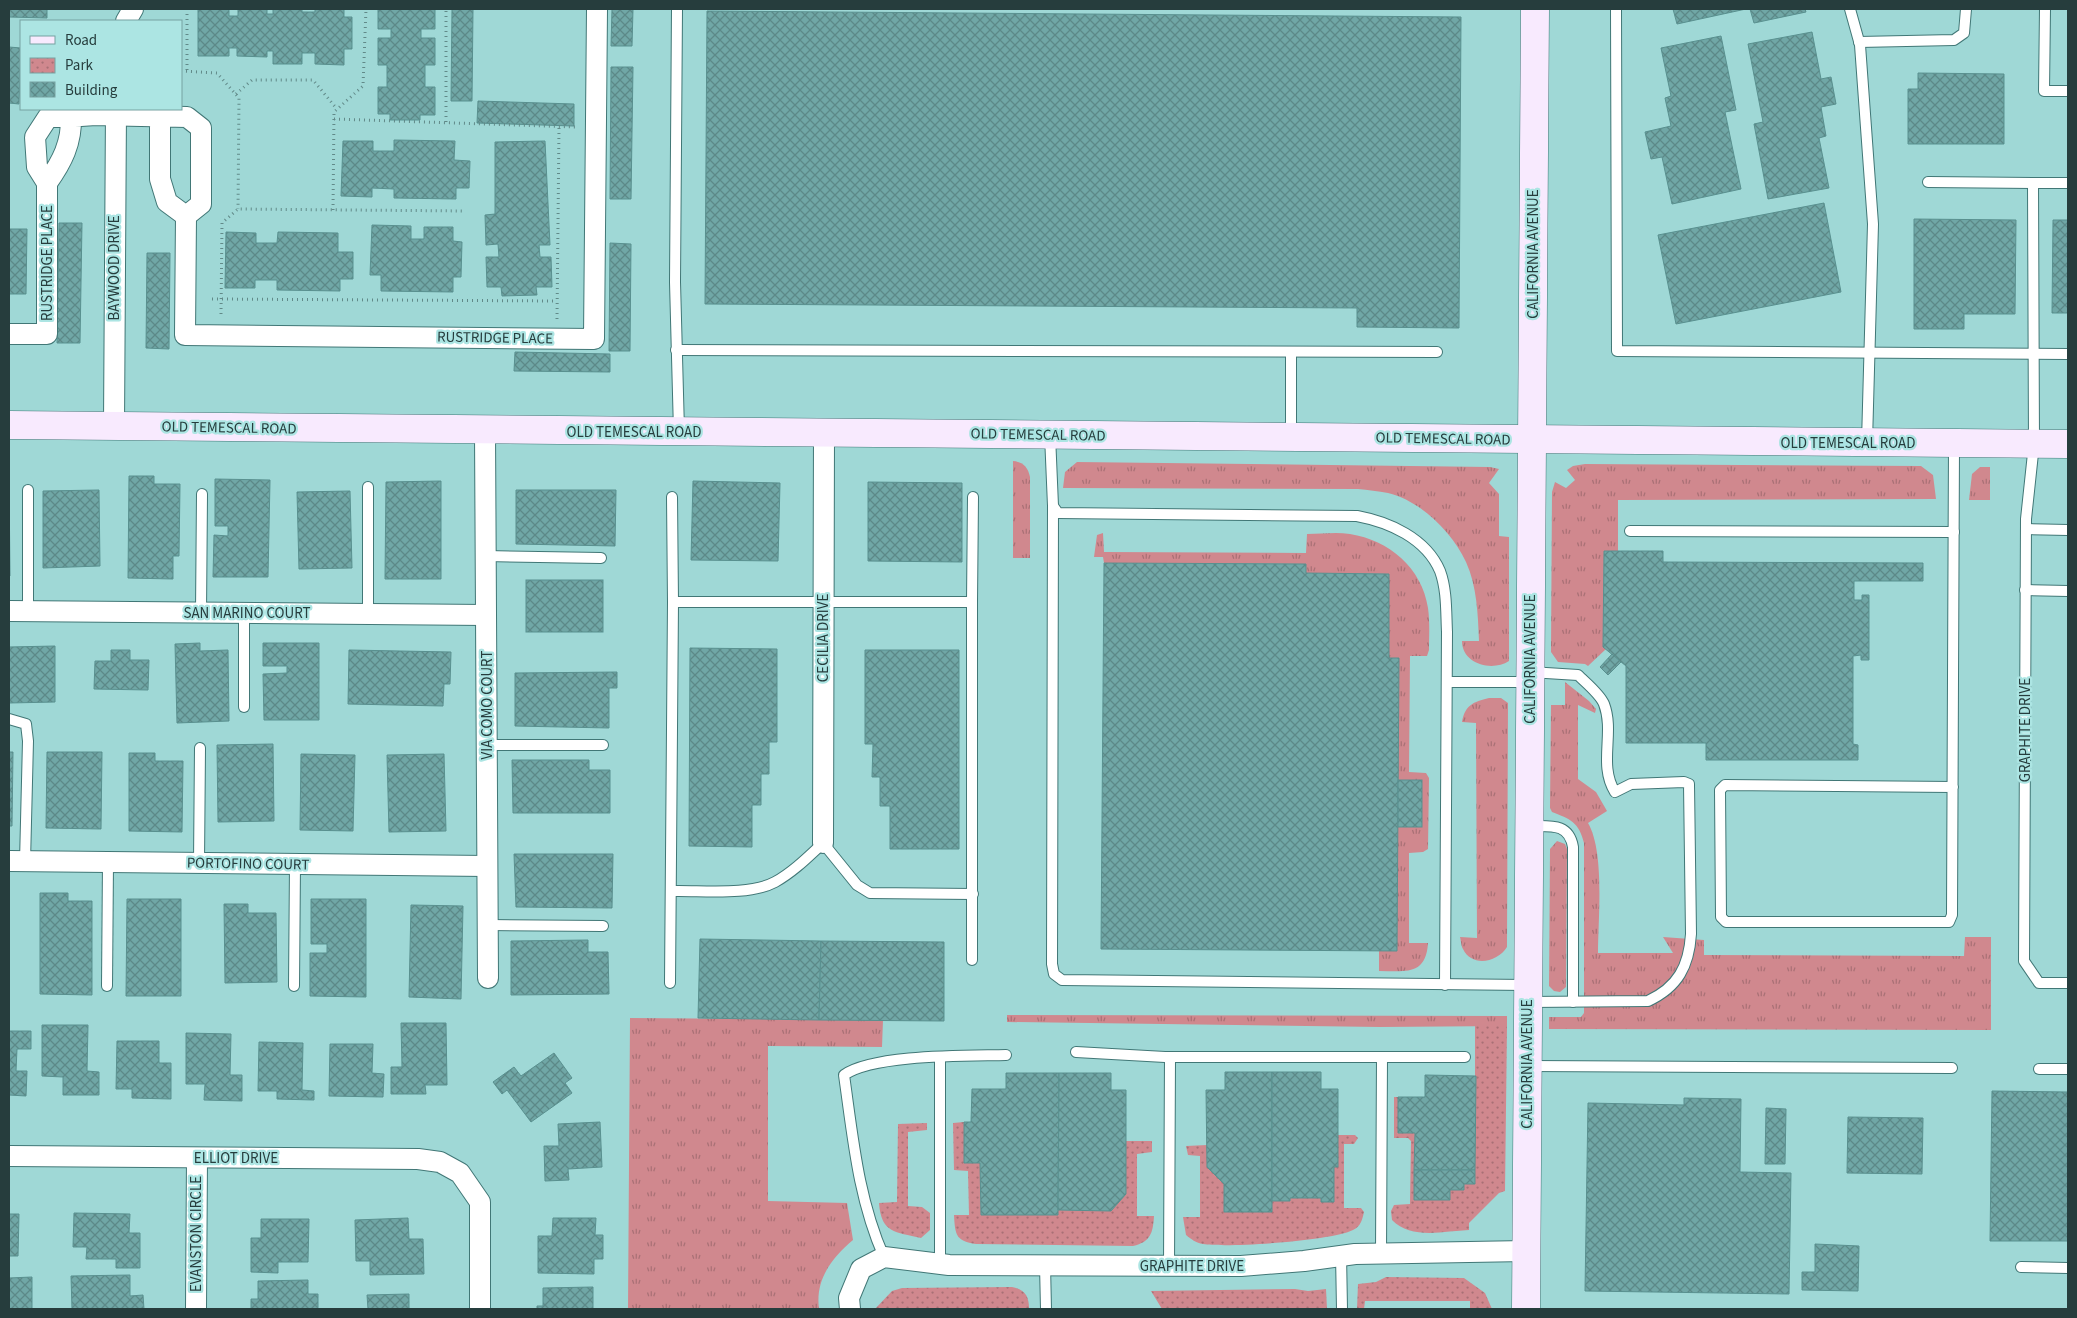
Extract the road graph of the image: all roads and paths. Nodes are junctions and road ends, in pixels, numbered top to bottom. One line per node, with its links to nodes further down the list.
1 (134, 9): 12 (street)
2 (187, 9): 15 (path)
3 (366, 9): 18 (path)
4 (446, 9): 23 (path)
5 (597, 9): 33 (street, RUSTRIDGE PLACE)
6 (677, 9): 40 (lane)
7 (1535, 9): 53 (street, CALIFORNIA AVENUE)
8 (1616, 9): 43 (lane)
9 (1850, 9): 13 (lane)
10 (1966, 9): 13 (lane)
11 (2044, 9): 16 (lane)
12 (127, 20)
13 (1859, 42): 43 (lane)
14 (182, 71): 15 (path)
15 (187, 72): 17 (path)
16 (2068, 91)
17 (236, 94): 18 (path); 30 (path)
18 (337, 109): 22 (path)
19 (116, 112): 20 (street, RUSTRIDGE PLACE); 21 (street, RUSTRIDGE PLACE); 47 (street, BAYWOOD DRIVE)
20 (71, 116): 27 (street, RUSTRIDGE PLACE); 27 (street, RUSTRIDGE PLACE)
21 (160, 116): 33 (street); 33 (street, RUSTRIDGE PLACE)
22 (334, 118): 23 (path); 31 (path)
23 (446, 122): 24 (path)
24 (560, 126): 25 (path); 36 (path)
25 (582, 127)
26 (1928, 182): 28 (lane)
27 (47, 183): 39 (street, RUSTRIDGE PLACE)
28 (2033, 183): 29 (lane); 44 (lane, GRAPHITE DRIVE)
29 (2068, 183)
30 (238, 209): 31 (path); 35 (path)
31 (333, 210): 32 (path)
32 (465, 211)
33 (186, 216)
34 (212, 299): 35 (path)
35 (221, 299): 36 (path); 37 (path)
36 (557, 301): 38 (path)
37 (221, 322)
38 (557, 324)
39 (9, 334)
40 (676, 350): 41 (lane); 49 (lane)
41 (1291, 352): 42 (lane); 52 (lane)
42 (1437, 352)
43 (1869, 353): 44 (lane); 54 (lane)
44 (2033, 354): 45 (lane); 56 (lane, GRAPHITE DRIVE)
45 (2068, 354)
46 (9, 425): 47 (street, OLD TEMESCAL ROAD)
47 (114, 426): 48 (street, OLD TEMESCAL ROAD)
48 (485, 431): 49 (street, OLD TEMESCAL ROAD); 68 (street, VIA COMO COURT)
49 (679, 432): 50 (street, OLD TEMESCAL ROAD)
50 (824, 432): 51 (street, OLD TEMESCAL ROAD); 73 (street, CECILIA DRIVE)
51 (1050, 435): 52 (street, OLD TEMESCAL ROAD); 63 (lane)
52 (1291, 438): 53 (street, OLD TEMESCAL ROAD)
53 (1532, 440): 54 (street, OLD TEMESCAL ROAD); 80 (street, CALIFORNIA AVENUE)
54 (1867, 443): 55 (street, OLD TEMESCAL ROAD)
55 (1954, 444): 56 (street, OLD TEMESCAL ROAD); 67 (lane)
56 (2034, 444): 57 (street, OLD TEMESCAL ROAD); 64 (lane, GRAPHITE DRIVE)
57 (2068, 444)
58 (368, 487): 78 (lane)
59 (28, 490): 75 (lane)
60 (202, 494): 76 (lane)
61 (672, 496): 72 (lane)
62 (973, 497): 74 (lane)
63 (1053, 506): 81 (lane); 103 (lane)
64 (2026, 529): 65 (lane); 70 (lane, GRAPHITE DRIVE)
65 (2068, 530)
66 (1630, 531): 67 (lane)
67 (1954, 532): 87 (lane)
68 (486, 556): 69 (lane); 79 (street, VIA COMO COURT)
69 (601, 558)
70 (2026, 590): 71 (lane); 102 (lane, GRAPHITE DRIVE)
71 (2068, 591)
72 (673, 602): 73 (lane); 95 (lane)
73 (824, 602): 74 (lane); 89 (street, CECILIA DRIVE)
74 (972, 602): 96 (lane)
75 (18, 611): 76 (street, SAN MARINO COURT)
76 (201, 613): 77 (street, SAN MARINO COURT)
77 (244, 613): 78 (street, SAN MARINO COURT); 82 (lane)
78 (368, 614): 79 (street, SAN MARINO COURT)
79 (486, 615): 84 (street, VIA COMO COURT)
80 (1530, 677): 81 (lane); 88 (street, CALIFORNIA AVENUE); 107 (lane)
81 (1447, 682): 103 (lane)
82 (244, 707)
83 (9, 719): 90 (lane)
84 (487, 745): 85 (lane); 94 (street, VIA COMO COURT)
85 (602, 745)
86 (200, 748): 92 (lane)
87 (1952, 787): 87 (lane)
88 (1529, 826): 106 (street, CALIFORNIA AVENUE); 107 (lane)
89 (823, 843): 95 (lane); 96 (lane)
90 (17, 861): 91 (street, PORTOFINO COURT)
91 (108, 862): 92 (street, PORTOFINO COURT); 104 (lane)
92 (199, 863): 93 (street, PORTOFINO COURT)
93 (295, 864): 94 (street, PORTOFINO COURT); 105 (lane)
94 (487, 866): 97 (street, VIA COMO COURT)
95 (671, 890): 101 (lane)
96 (973, 894): 99 (lane)
97 (488, 925): 98 (lane); 100 (street, VIA COMO COURT)
98 (603, 926)
99 (972, 960)
100 (488, 978)
101 (670, 983)
102 (2068, 983)
103 (1445, 985): 106 (lane)
104 (108, 986)
105 (294, 986)
106 (1528, 993): 107 (lane); 114 (street, CALIFORNIA AVENUE)
107 (1574, 1002)
108 (1076, 1052): 111 (lane)
109 (1006, 1056): 110 (lane)
110 (940, 1057): 123 (lane); 124 (lane)
111 (1170, 1057): 112 (lane); 126 (lane)
112 (1382, 1057): 113 (lane); 121 (lane)
113 (1466, 1057)
114 (1527, 1066): 115 (lane); 120 (street, CALIFORNIA AVENUE)
115 (1952, 1068)
116 (2039, 1069): 117 (lane)
117 (2068, 1069)
118 (9, 1156): 119 (street, ELLIOT DRIVE)
119 (197, 1158): 129 (street, EVANSTON CIRCLE); 130 (street, ELLIOT DRIVE)
120 (1526, 1251): 121 (street, GRAPHITE DRIVE); 134 (street, CALIFORNIA AVENUE)
121 (1381, 1253): 122 (street, GRAPHITE DRIVE)
122 (1341, 1254): 126 (street, GRAPHITE DRIVE); 133 (lane)
123 (884, 1257): 124 (street, GRAPHITE DRIVE); 131 (street)
124 (940, 1264): 125 (street, GRAPHITE DRIVE)
125 (1045, 1266): 126 (street, GRAPHITE DRIVE); 132 (lane)
126 (1169, 1266)
127 (2021, 1267): 128 (lane)
128 (2068, 1268)
129 (196, 1309)
130 (480, 1309)
131 (850, 1309)
132 (1046, 1309)
133 (1342, 1309)
134 (1526, 1309)

